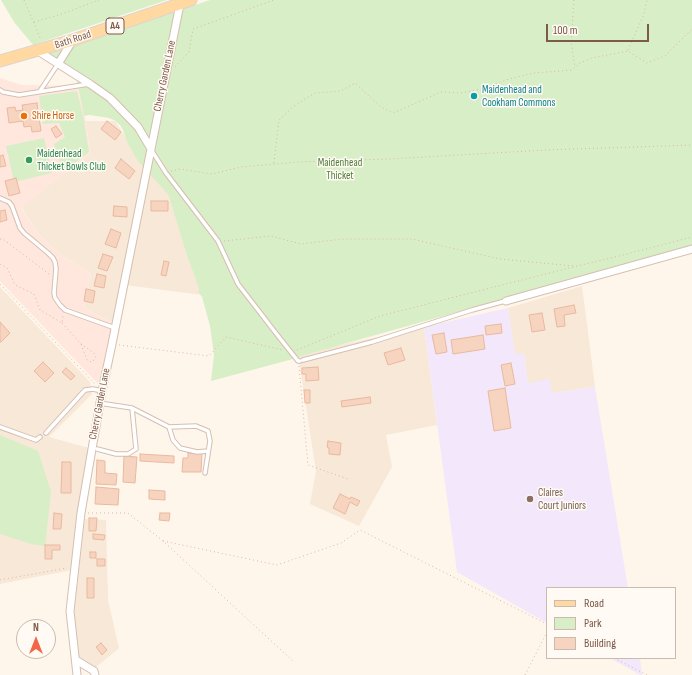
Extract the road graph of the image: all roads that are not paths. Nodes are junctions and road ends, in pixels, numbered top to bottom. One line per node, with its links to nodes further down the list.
1 (186, 2): 2 (main road, Bath Road / A4); 9 (street, Cherry Garden Lane)
2 (73, 40): 3 (main road, Bath Road / A4); 5 (street)
3 (42, 50): 4 (main road, Bath Road / A4); 5 (street)
4 (0, 61)
5 (58, 64): 6 (street); 8 (lane)
6 (90, 84): 8 (lane); 9 (street)
7 (0, 90): 8 (lane)
8 (40, 91)
9 (150, 149): 12 (lane); 13 (street, Cherry Garden Lane)
10 (0, 198): 13 (lane)
11 (692, 249): 12 (street)
12 (506, 301)
13 (116, 328): 14 (street, Cherry Garden Lane)
14 (102, 391): 15 (street, Cherry Garden Lane); 19 (lane)
15 (100, 403): 16 (lane); 24 (street, Cherry Garden Lane)
16 (132, 408): 18 (lane); 21 (lane)
17 (0, 427): 20 (lane)
18 (169, 427): 22 (lane); 22 (lane)
19 (46, 433)
20 (40, 437)
21 (97, 449)
22 (208, 451): 23 (lane)
23 (205, 473)
24 (76, 660): 25 (street, Cherry Garden Lane); 26 (street)
25 (77, 675)
26 (95, 675)

